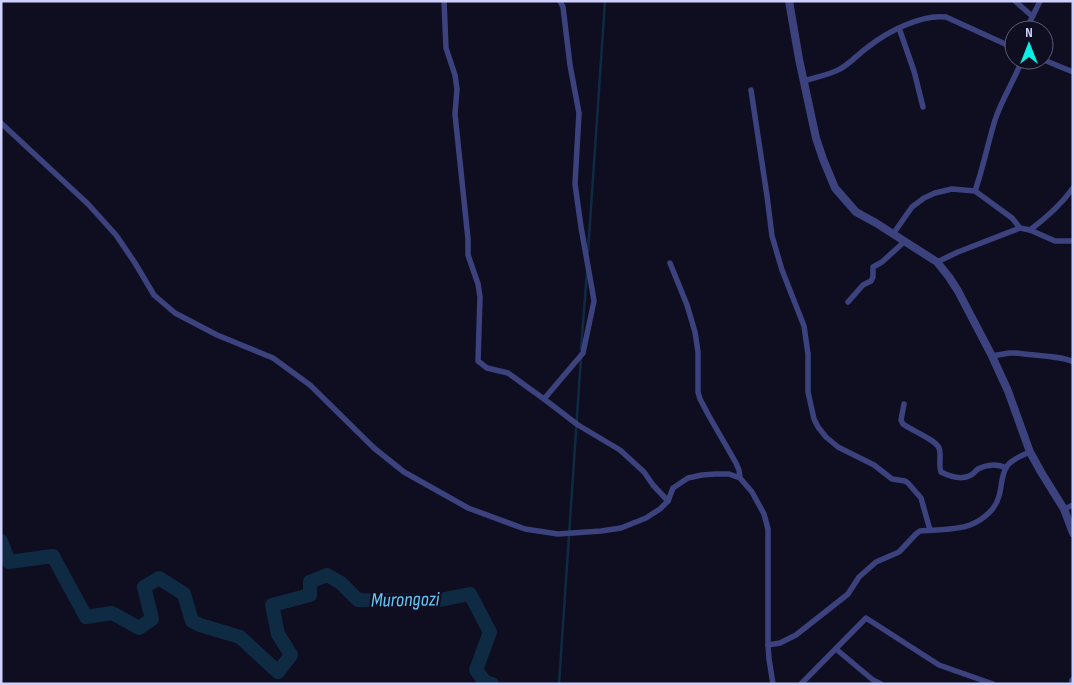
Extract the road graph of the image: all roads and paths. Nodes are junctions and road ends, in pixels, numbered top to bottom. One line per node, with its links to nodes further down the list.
1 (444, 1): 29 (street)
2 (560, 1): 29 (street)
3 (789, 1): 13 (street)
4 (1016, 1): 6 (street)
5 (1040, 1): 6 (street)
6 (1032, 16): 7 (street)
7 (1030, 20)
8 (899, 28): 9 (street); 13 (street); 15 (street)
9 (1004, 43)
10 (1054, 64): 12 (street)
11 (1017, 70): 18 (street)
12 (1073, 72)
13 (804, 81): 21 (street)
14 (751, 90): 37 (street)
15 (923, 107)
16 (1, 123): 34 (street)
17 (1073, 188): 20 (street)
18 (975, 191): 19 (street); 21 (street)
19 (1020, 228): 20 (street); 24 (street)
20 (1030, 230): 22 (street)
21 (893, 234): 23 (street)
22 (1073, 241)
23 (904, 242): 24 (street); 26 (street)
24 (937, 262): 27 (street)
25 (670, 263): 33 (street)
26 (848, 302)
27 (992, 356): 28 (street); 31 (street)
28 (1073, 362)
29 (544, 399): 34 (street)
30 (904, 404): 32 (street)
31 (1030, 452): 32 (street); 36 (street)
32 (1006, 468): 37 (street)
33 (740, 478): 34 (street); 39 (street)
34 (668, 501)
35 (1073, 505): 36 (street)
36 (1064, 509): 38 (street)
37 (930, 530): 39 (street)
38 (1073, 533)
39 (768, 644): 42 (street)
40 (836, 649): 41 (street); 43 (street); 44 (street)
41 (805, 682)
42 (773, 684)
43 (881, 684)
44 (993, 684)

